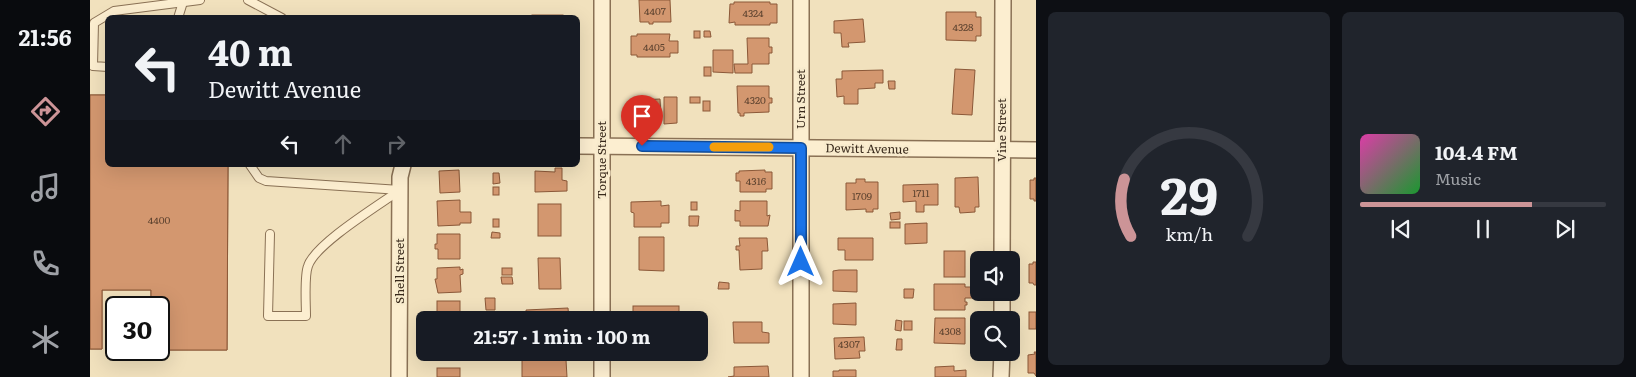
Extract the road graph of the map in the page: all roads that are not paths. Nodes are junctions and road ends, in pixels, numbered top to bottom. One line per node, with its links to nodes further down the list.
1 (200, 0): 6 (lane)
2 (248, 0): 9 (lane)
3 (602, 0): 13 (street, Torque Street)
4 (801, 0): 14 (street, Urn Street)
5 (1003, 0): 15 (street, Vine Street)
6 (182, 2): 7 (lane); 8 (lane)
7 (107, 15)
8 (179, 15)
9 (276, 15)
10 (105, 16): 11 (lane)
11 (105, 67)
12 (580, 146): 13 (street, Dewitt Avenue)
13 (602, 146): 14 (street, Dewitt Avenue); 22 (street, Torque Street)
14 (801, 148): 15 (street, Dewitt Avenue); 27 (street, Urn Street)
15 (1002, 150): 16 (street, Dewitt Avenue); 21 (street, Vine Street)
16 (1036, 150)
17 (251, 167): 19 (lane)
18 (402, 167): 19 (street, Shell Street)
19 (400, 190): 20 (lane); 25 (street, Shell Street)
20 (270, 234)
21 (1002, 251)
22 (602, 311)
23 (602, 361): 26 (street)
24 (1002, 361): 28 (street)
25 (399, 377)
26 (602, 377)
27 (801, 377)
28 (1002, 377)

